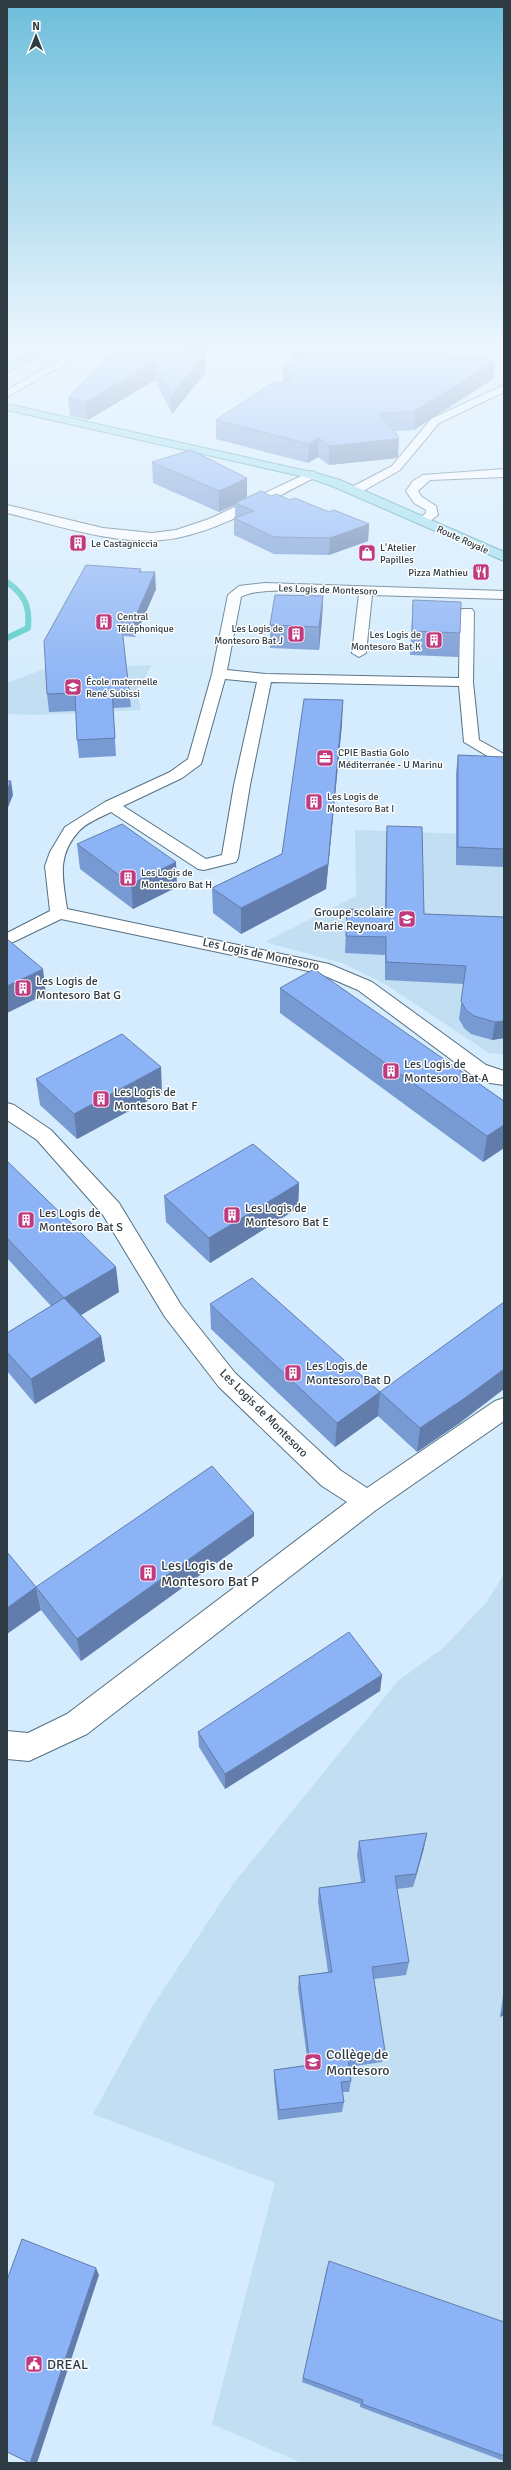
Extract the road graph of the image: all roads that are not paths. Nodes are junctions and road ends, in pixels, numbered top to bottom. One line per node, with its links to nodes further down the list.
1 (250, 461): 4 (main road, Route Royale)
2 (402, 461): 5 (street)
3 (504, 473): 7 (street)
4 (312, 475): 5 (main road, Route Royale); 6 (street)
5 (354, 491): 7 (main road, Route Royale)
6 (7, 509)
7 (422, 520): 8 (main road, Route Royale)
8 (504, 557)
9 (366, 591): 10 (street, Les Logis de Montesoro); 12 (street); 13 (street, Les Logis de Montesoro)
10 (504, 595)
11 (467, 612): 15 (street)
12 (359, 653)
13 (219, 674): 14 (street); 17 (street, Les Logis de Montesoro)
14 (265, 678): 15 (street); 17 (street)
15 (466, 682): 16 (street)
16 (504, 761)
17 (111, 805): 18 (street, Les Logis de Montesoro)
18 (59, 913): 19 (street); 20 (street, Les Logis de Montesoro)
19 (7, 940)
20 (504, 1078)
21 (7, 1110): 23 (street, Les Logis de Montesoro)
22 (504, 1408): 23 (street)
23 (367, 1502): 24 (street)
24 (7, 1744)

